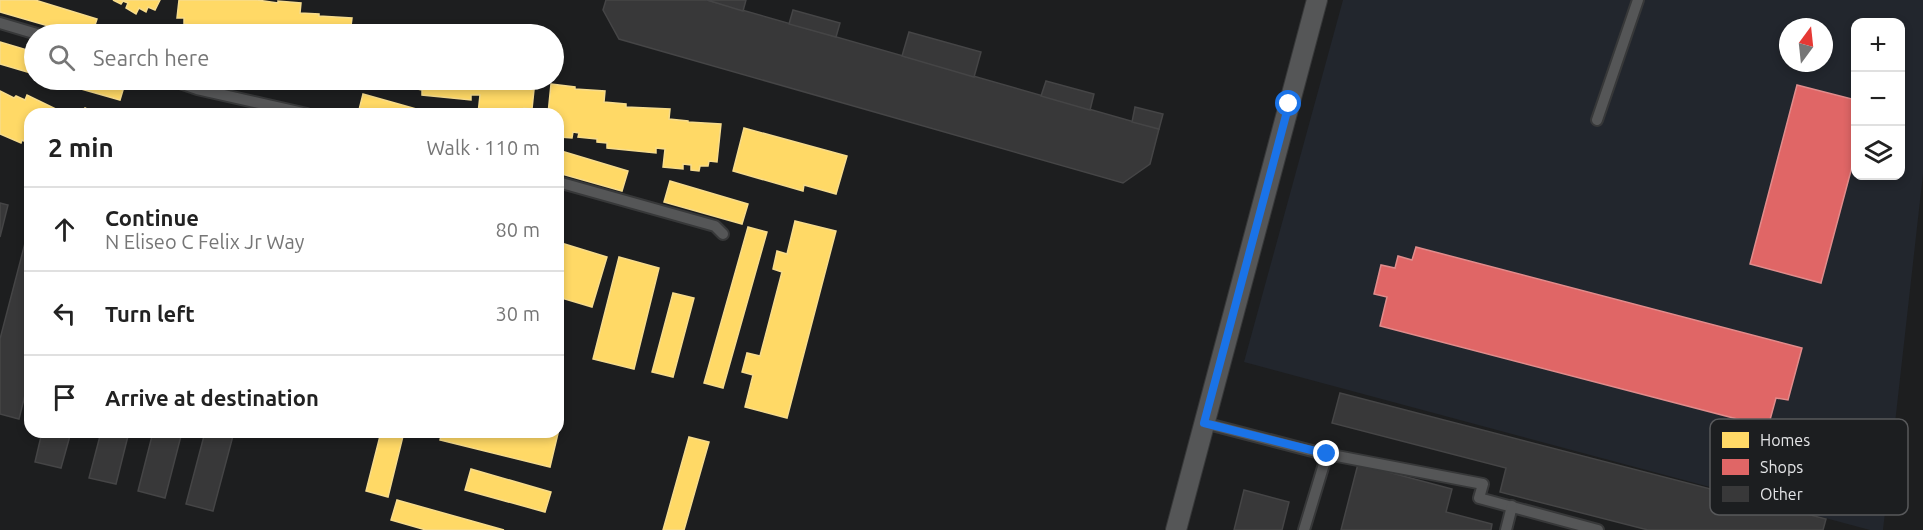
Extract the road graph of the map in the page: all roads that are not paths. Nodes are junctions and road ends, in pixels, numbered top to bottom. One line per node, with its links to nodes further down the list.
1 (1317, 0): 10 (street)
2 (1638, 0): 7 (lane)
3 (0, 23): 4 (lane)
4 (24, 30)
5 (201, 90): 6 (lane)
6 (281, 108)
7 (1597, 120)
8 (564, 184): 9 (lane)
9 (723, 234)
10 (1204, 423): 11 (lane); 14 (street)
11 (1327, 454): 12 (lane); 15 (lane)
12 (1512, 506): 13 (lane); 16 (lane)
13 (1583, 528): 17 (lane)
14 (1176, 530)
15 (1304, 530)
16 (1506, 530)
17 (1598, 530)

